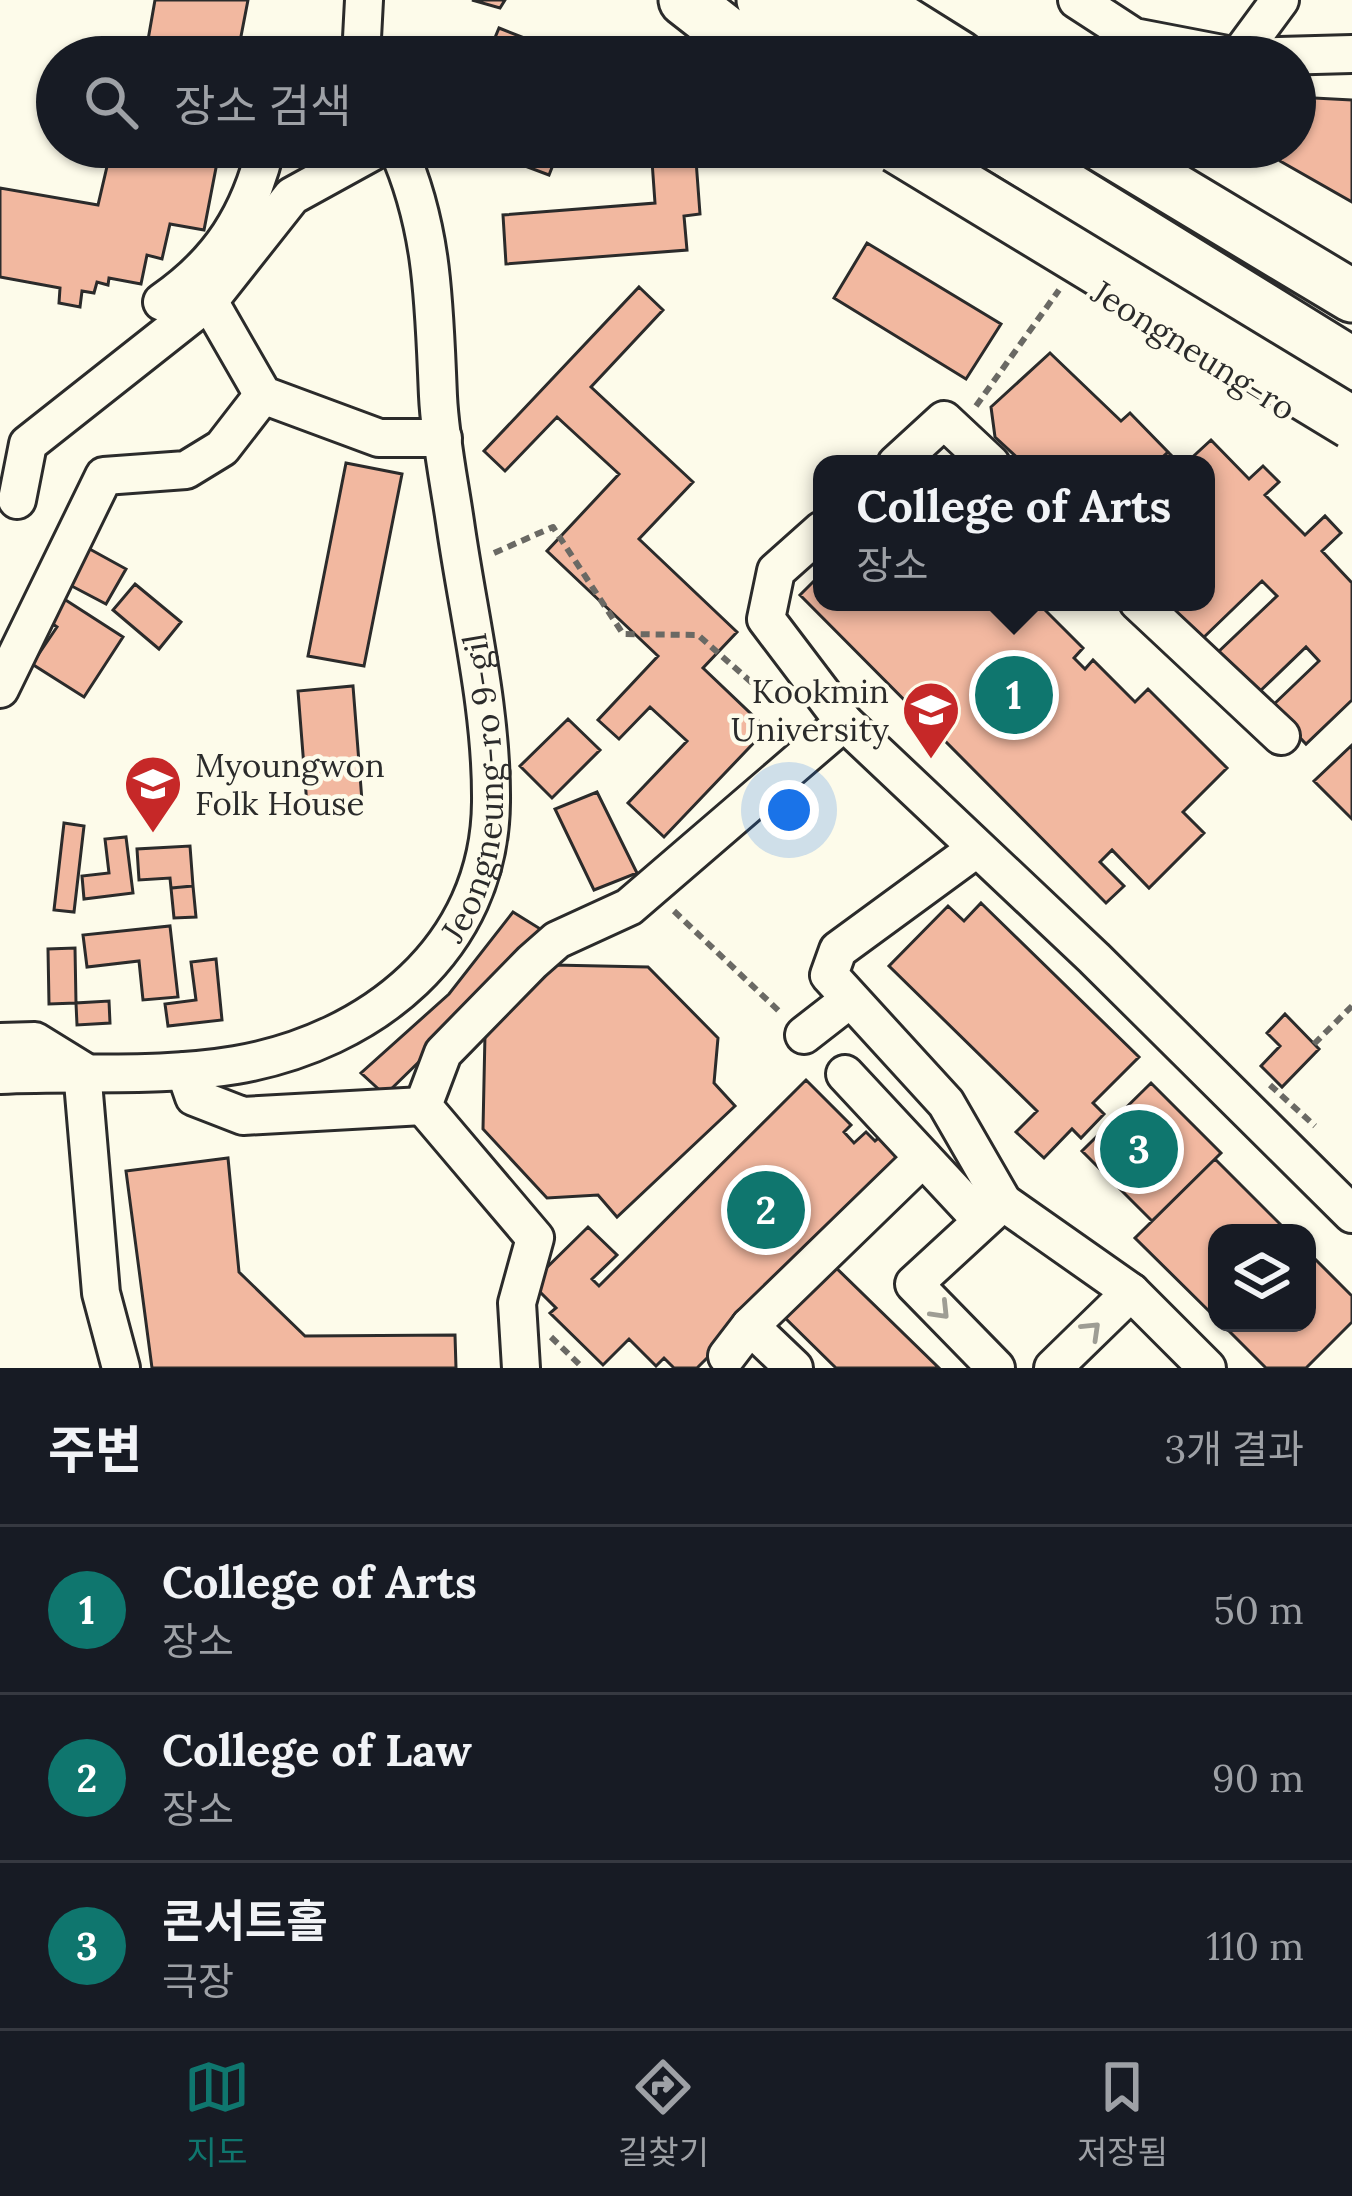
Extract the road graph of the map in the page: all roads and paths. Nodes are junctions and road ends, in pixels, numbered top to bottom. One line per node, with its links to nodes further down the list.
1 (364, 0): 11 (street)
2 (652, 0): 12 (main road)
3 (686, 0): 13 (highway)
4 (742, 0): 14 (street)
5 (763, 0): 15 (highway)
6 (809, 0): 16 (main road)
7 (852, 0): 17 (highway)
8 (868, 0): 18 (highway)
9 (1077, 0): 19 (street)
10 (1280, 0): 20 (street)
11 (362, 36)
12 (706, 36)
13 (731, 36)
14 (803, 36)
15 (821, 36)
16 (866, 36)
17 (904, 36)
18 (925, 36)
19 (1132, 36)
20 (1254, 36)
21 (1352, 54): 22 (street)
22 (1316, 55)
23 (261, 168): 38 (street)
24 (343, 168): 37 (street)
25 (406, 168): 46 (street, Jeongneung-ro 9-gil)
26 (913, 168): 35 (main road, Jeongneung-ro)
27 (916, 168): 44 (highway, bridge)
28 (921, 168): 39 (main road, Jeongneung-ro)
29 (1039, 168): 41 (highway)
30 (1046, 168): 34 (street)
31 (1077, 168): 34 (main road)
32 (1093, 168): 34 (highway)
33 (1139, 168): 36 (highway)
34 (1221, 258): 40 (main road)
35 (1054, 262): 39 (main road, Jeongneung-ro); 45 (path); 47 (main road, Jeongneung-ro)
36 (1352, 296)
37 (208, 301): 42 (street); 50 (street)
38 (162, 302)
39 (1235, 333): 43 (main road, Jeongneung-ro)
40 (1352, 342)
41 (1352, 364)
42 (263, 395): 46 (street); 55 (street)
43 (1352, 406)
44 (1352, 423)
45 (957, 433): 48 (street); 49 (street)
46 (443, 438): 66 (street, Jeongneung-ro 9-gil)
47 (1352, 448)
48 (906, 455)
49 (981, 455)
50 (17, 500)
51 (813, 538): 54 (street)
52 (481, 558): 54 (path)
53 (1148, 611): 57 (street)
54 (811, 679): 56 (street)
55 (0, 689)
56 (844, 722): 58 (street); 59 (street)
57 (1281, 736)
58 (976, 849): 60 (street); 72 (street)
59 (650, 888): 62 (path); 69 (street)
60 (848, 1000): 62 (street); 71 (street)
61 (1352, 1006): 64 (path)
62 (804, 1035)
63 (0, 1042): 65 (street)
64 (1314, 1044)
65 (82, 1070): 66 (street, Jeongneung-ro 9-gil); 68 (street, Jeongneung-ro 9-gil); 76 (street)
66 (185, 1071): 69 (street)
67 (845, 1074): 70 (street)
68 (0, 1075)
69 (423, 1106): 77 (street)
70 (923, 1158): 71 (street); 74 (street)
71 (992, 1210): 73 (street); 79 (street, one-way to 79)
72 (1352, 1214)
73 (1131, 1292): 80 (street, one-way to 73); 81 (street)
74 (750, 1326): 75 (street); 78 (street)
75 (727, 1356)
76 (121, 1368)
77 (521, 1368)
78 (794, 1368)
79 (996, 1368)
80 (1052, 1368)
81 (1207, 1368)

